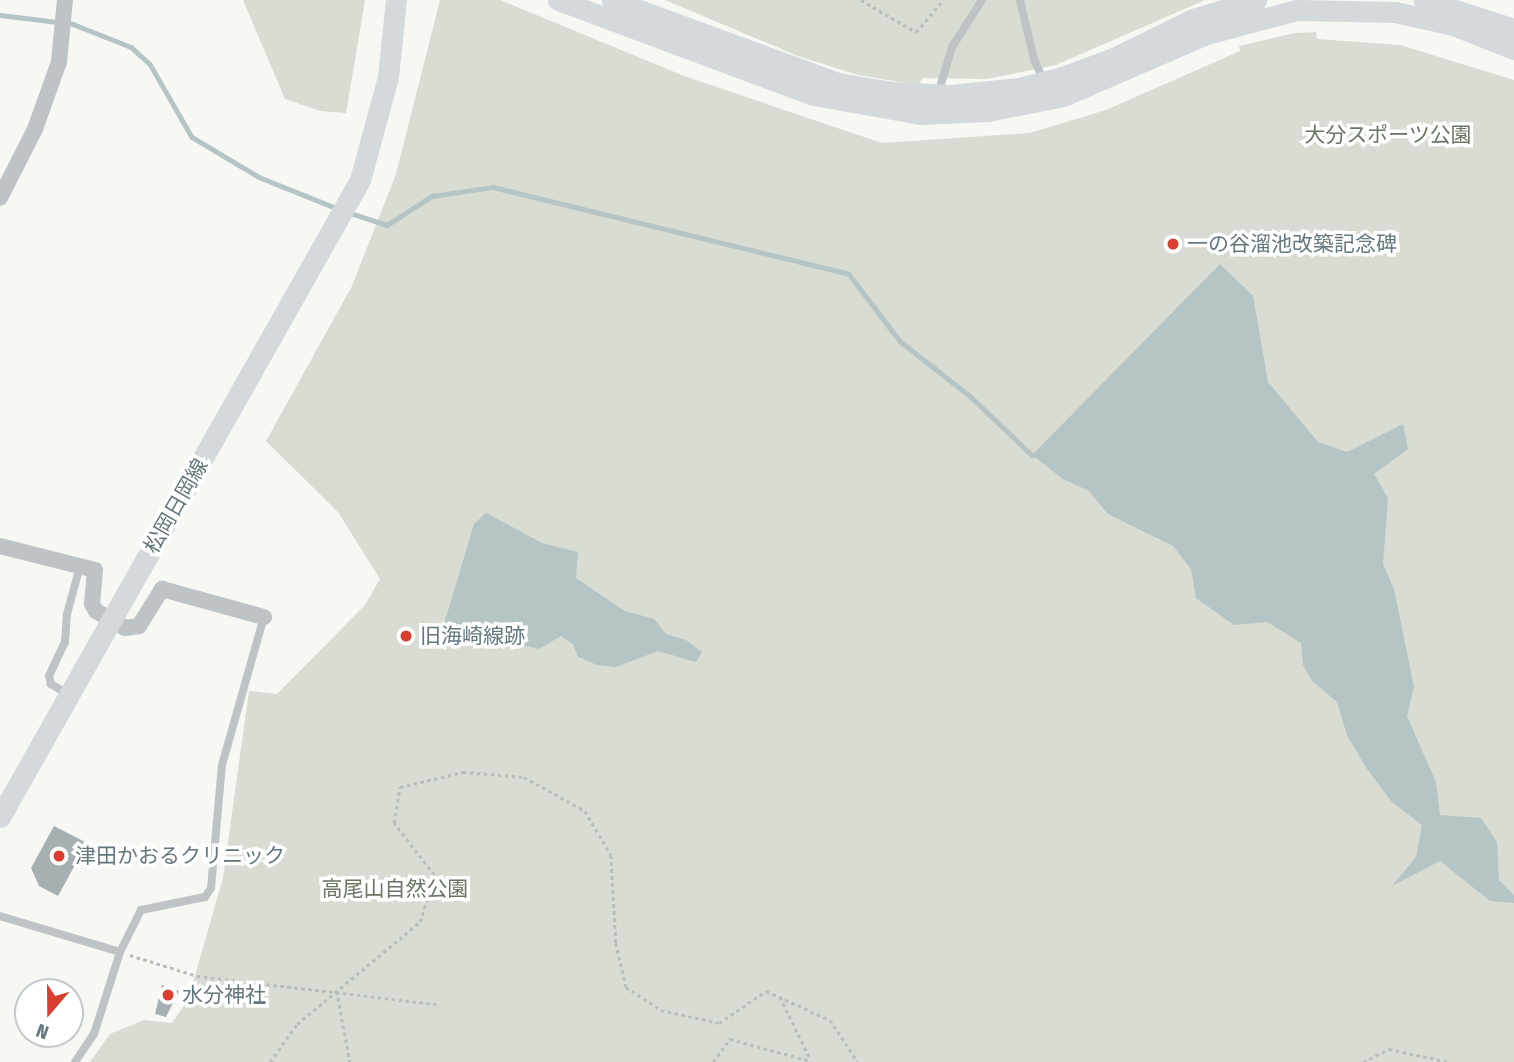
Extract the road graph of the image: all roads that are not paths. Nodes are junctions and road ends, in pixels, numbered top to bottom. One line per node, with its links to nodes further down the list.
1 (65, 0): 15 (street)
2 (382, 0): 12 (street, 松岡日岡線)
3 (396, 0): 12 (street, 松岡日岡線)
4 (558, 0): 11 (street)
5 (612, 0): 14 (street)
6 (982, 0): 14 (lane)
7 (1020, 0): 13 (lane)
8 (1256, 0): 13 (street)
9 (1438, 2): 10 (street)
10 (1514, 29)
11 (1514, 49)
12 (382, 76): 19 (street, 松岡日岡線)
13 (1044, 82): 14 (street)
14 (938, 94)
15 (0, 198)
16 (0, 546): 17 (street)
17 (80, 566): 19 (street); 20 (lane)
18 (264, 617): 19 (street); 23 (lane)
19 (110, 620): 20 (street, 松岡日岡線)
20 (68, 694): 21 (street, 松岡日岡線)
21 (0, 817)
22 (0, 916): 23 (lane)
23 (120, 952): 24 (lane)
24 (75, 1062)

